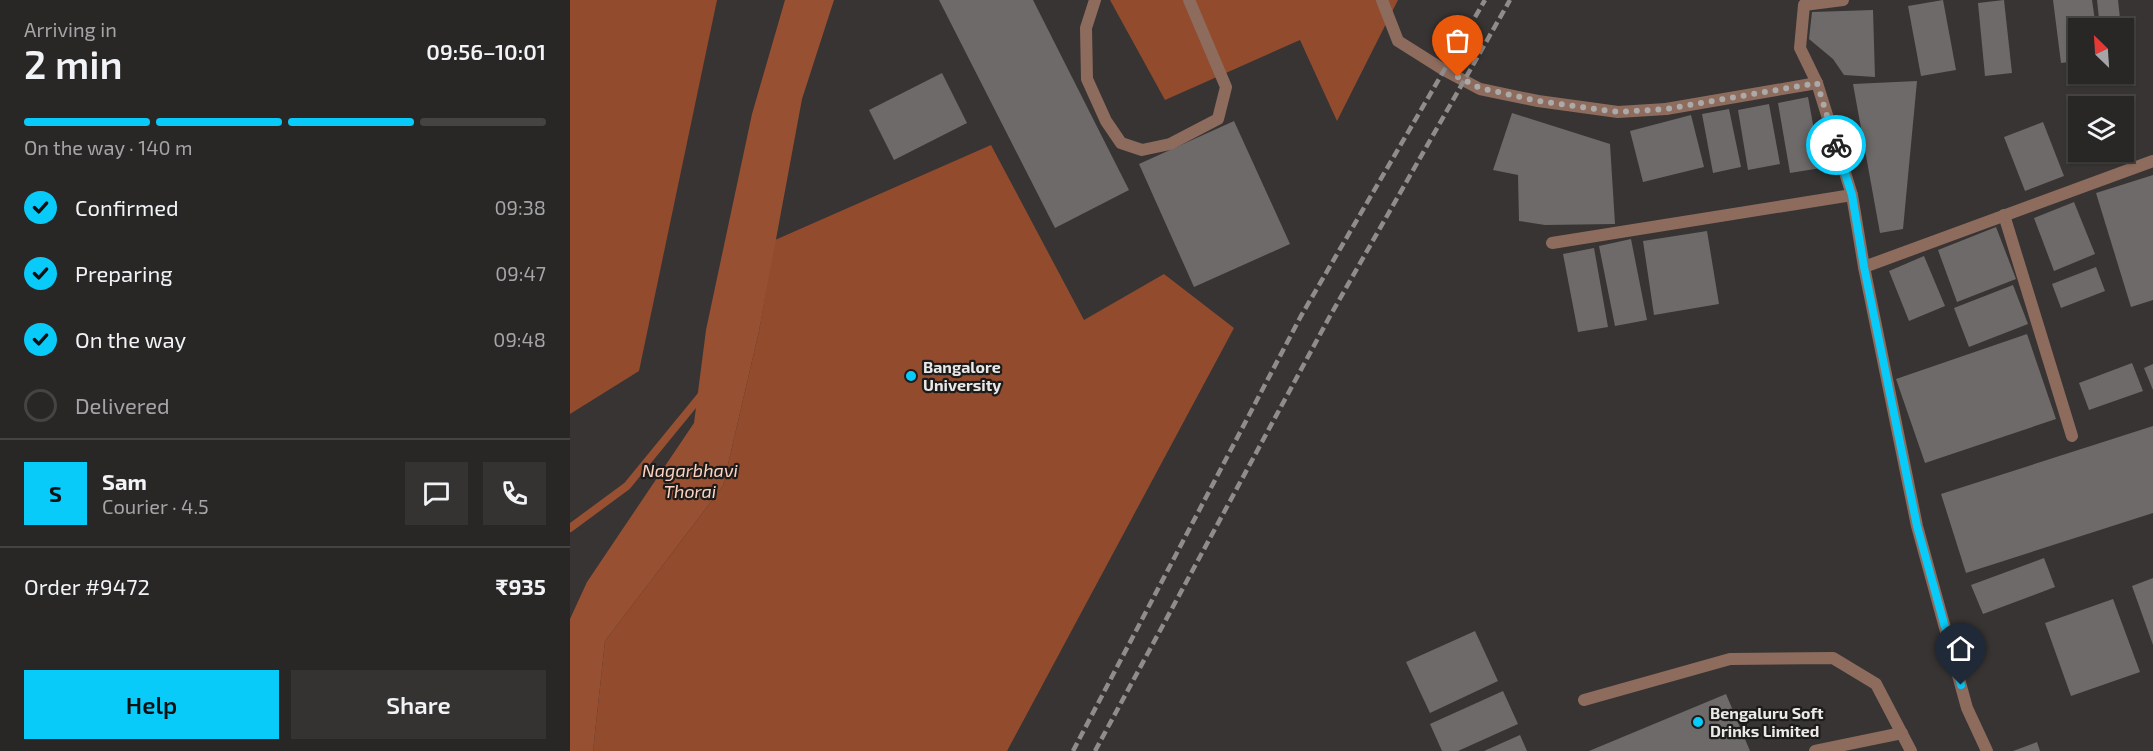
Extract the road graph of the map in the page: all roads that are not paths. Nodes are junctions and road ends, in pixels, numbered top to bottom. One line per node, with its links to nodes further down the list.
1 (1095, 0): 2 (street)
2 (1189, 0)
3 (1382, 0): 5 (street)
4 (1843, 0): 5 (street)
5 (1817, 83): 7 (street)
6 (2153, 161): 8 (street)
7 (1852, 195): 9 (street); 10 (street)
8 (2004, 215): 10 (street); 11 (street)
9 (1552, 243)
10 (1864, 267): 16 (street)
11 (2072, 436)
12 (1584, 700): 13 (street)
13 (1902, 733): 14 (street); 15 (street)
14 (1815, 751)
15 (1911, 751)
16 (1987, 751)

